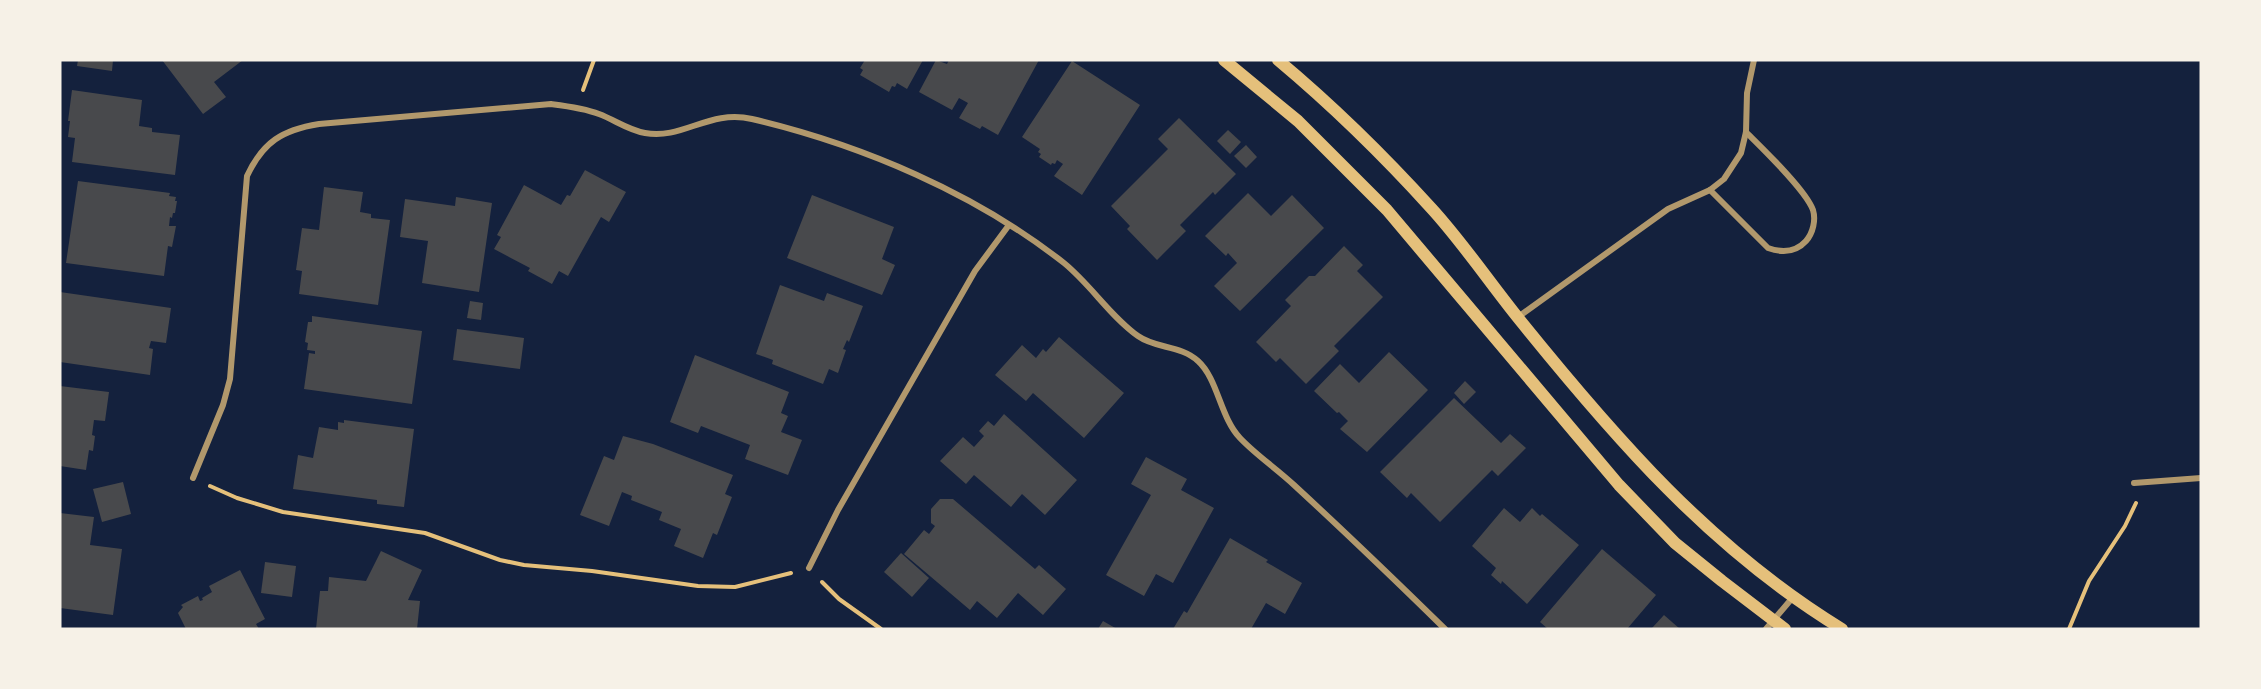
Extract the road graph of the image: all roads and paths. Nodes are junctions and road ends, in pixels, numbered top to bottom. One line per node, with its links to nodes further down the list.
1 (594, 60): 5 (path)
2 (1224, 60): 16 (main road)
3 (1278, 60): 9 (main road)
4 (1754, 60): 6 (street)
5 (579, 108): 8 (street); 10 (street)
6 (1746, 132): 7 (street); 7 (street)
7 (1710, 190): 9 (street)
8 (1009, 225): 14 (street); 18 (street)
9 (1518, 317): 15 (main road)
10 (193, 478): 14 (path)
11 (2201, 478): 13 (street)
12 (2134, 483): 13 (street)
13 (2146, 483): 21 (path)
14 (809, 568): 17 (path)
15 (1794, 596): 16 (street); 20 (main road)
16 (1769, 625): 19 (main road)
17 (881, 629)
18 (1445, 629)
19 (1785, 629)
20 (1842, 629)
21 (2069, 629)

